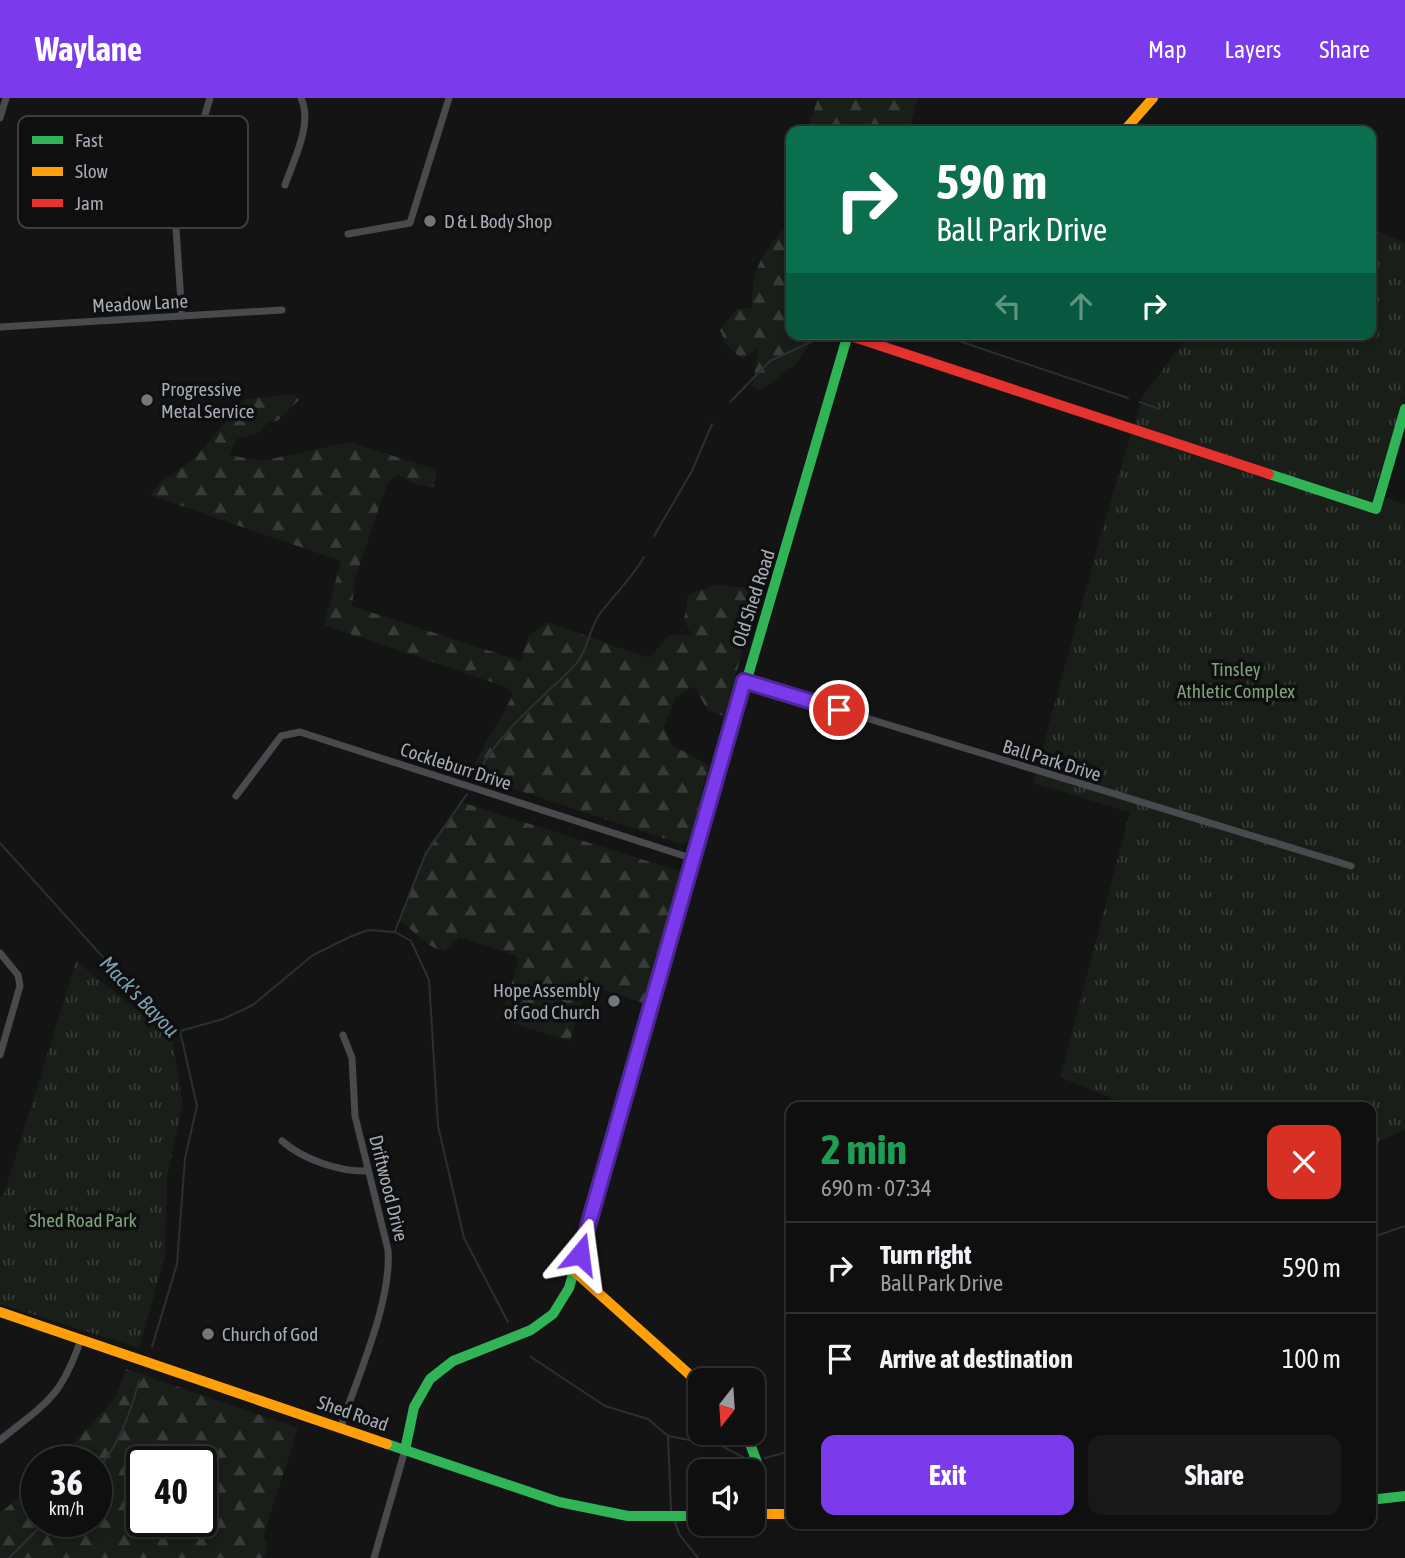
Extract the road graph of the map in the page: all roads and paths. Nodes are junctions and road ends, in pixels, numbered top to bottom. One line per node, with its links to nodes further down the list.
1 (6, 98): 7 (street)
2 (210, 98): 6 (street)
3 (301, 98): 9 (street)
4 (449, 98): 11 (street)
5 (1153, 98): 8 (street)
6 (205, 116)
7 (0, 118)
8 (1128, 126)
9 (285, 185)
10 (176, 228): 13 (street)
11 (348, 234)
12 (282, 310): 13 (street, Meadow Lane)
13 (182, 316): 14 (street, Meadow Lane)
14 (0, 327)
15 (847, 340): 18 (street, Old Shed Road)
16 (863, 340): 17 (street, Old Shed Road)
17 (1405, 409)
18 (744, 681): 20 (street, Old Shed Road); 21 (street, Ball Park Drive)
19 (236, 796): 20 (street, Cockleburr Drive)
20 (694, 859): 27 (street, Old Shed Road)
21 (1351, 866)
22 (0, 953): 24 (street)
23 (342, 1035): 26 (street, Driftwood Drive)
24 (0, 1055)
25 (282, 1141): 26 (street)
26 (368, 1171): 31 (street, Driftwood Drive)
27 (575, 1272): 30 (street); 33 (street, Old Shed Road)
28 (0, 1312): 29 (street, Shed Road)
29 (81, 1339): 31 (street, Shed Road); 32 (street)
30 (688, 1373)
31 (341, 1427): 33 (street, Shed Road)
32 (0, 1440)
33 (405, 1450): 38 (street, Shed Road); 39 (street)
34 (1405, 1496): 35 (street)
35 (1376, 1499)
36 (765, 1514): 37 (street)
37 (786, 1514)
38 (688, 1516)
39 (374, 1558)

